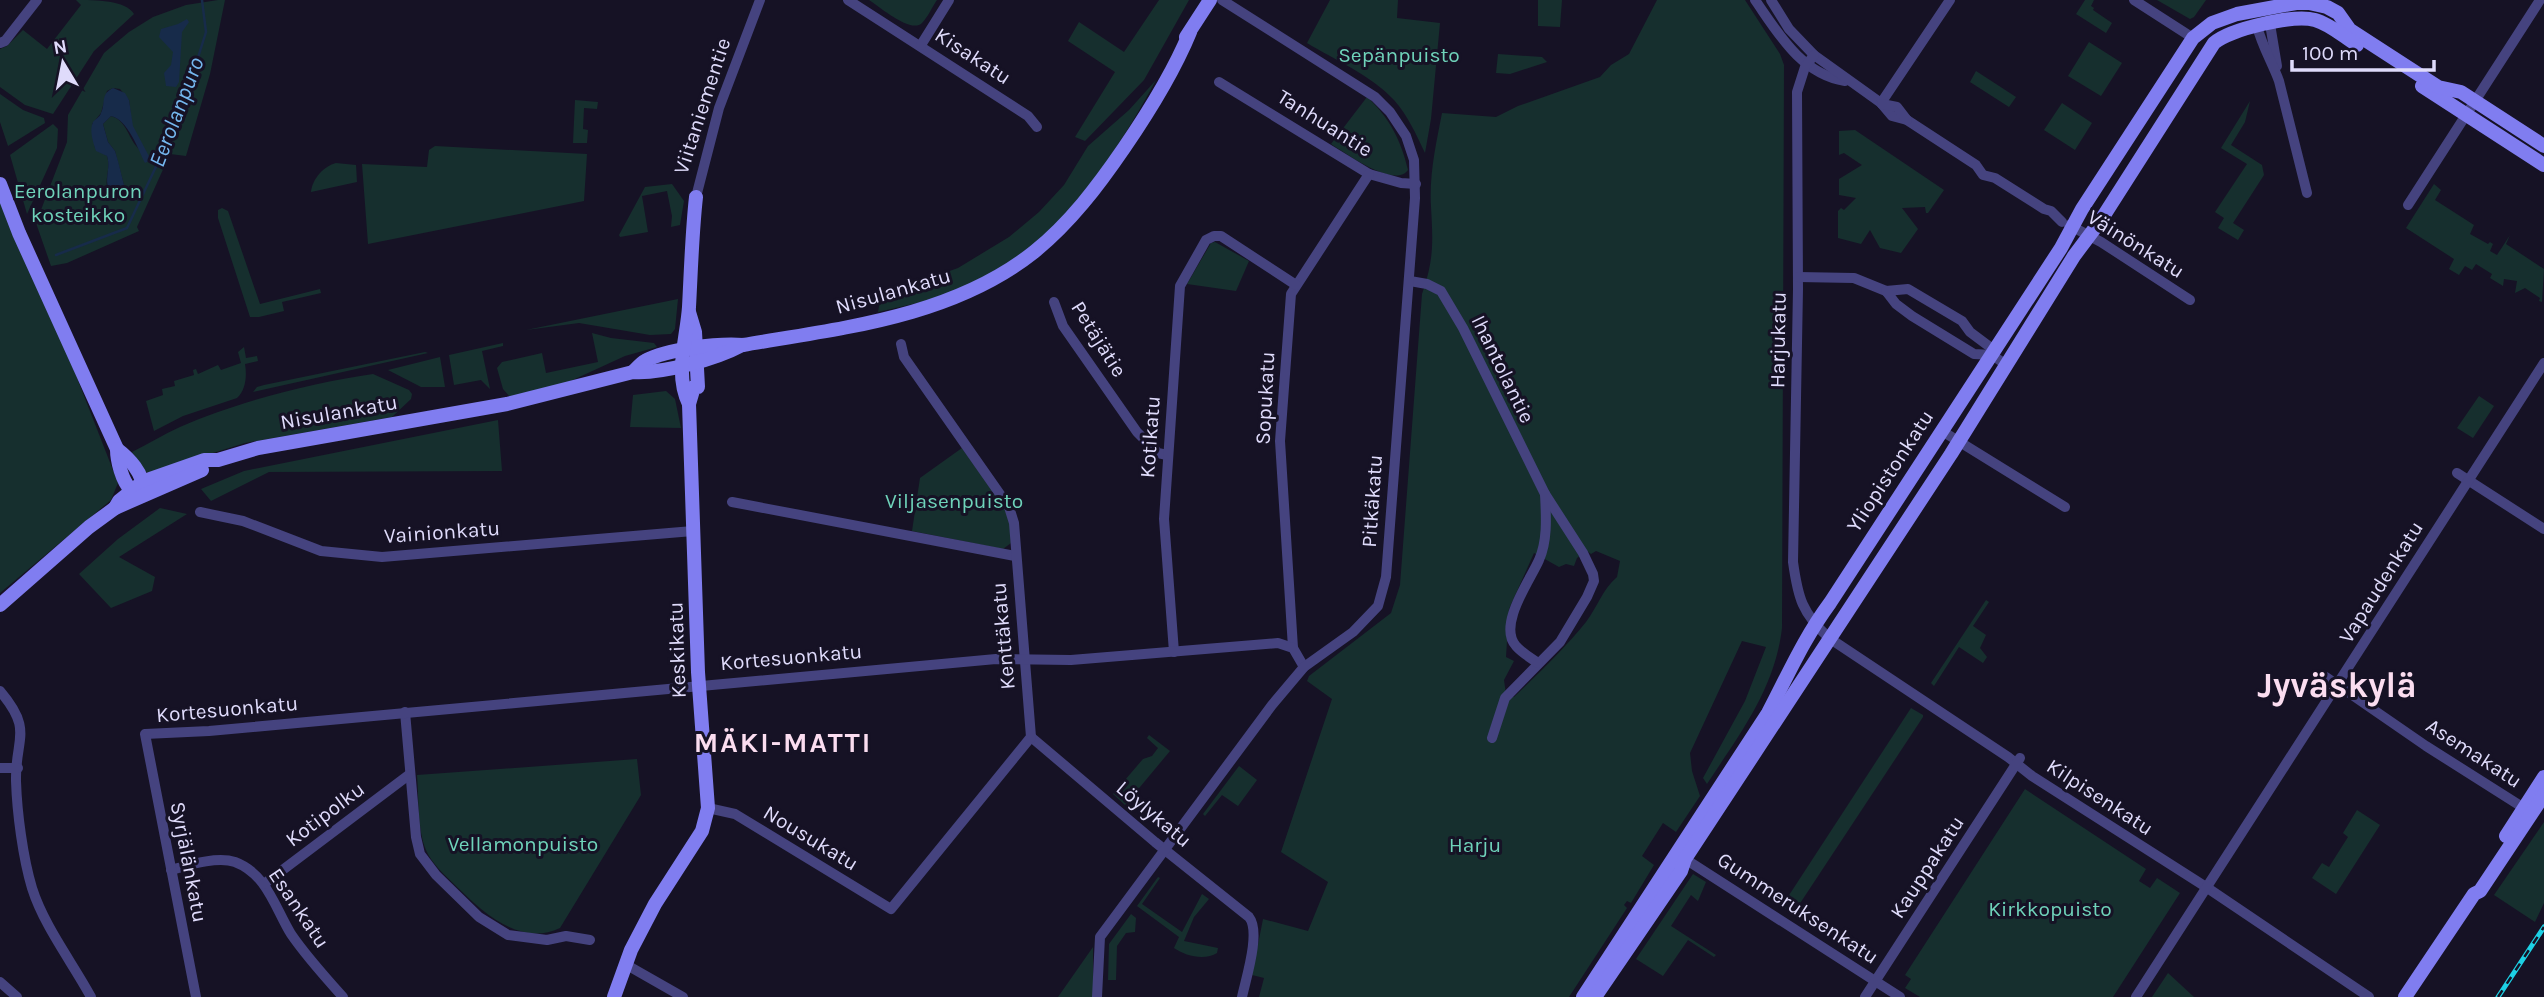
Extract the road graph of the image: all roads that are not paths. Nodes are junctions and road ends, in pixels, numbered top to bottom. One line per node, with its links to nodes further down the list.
1 (37, 0): 15 (street)
2 (760, 0): 31 (street, Viitaniementie)
3 (848, 0): 16 (street, Kisakatu)
4 (949, 0): 16 (street)
5 (1210, 0): 43 (main road, Nisulankatu)
6 (1222, 0): 29 (street, Pitkäkatu)
7 (1755, 0): 17 (street)
8 (1771, 0): 17 (street)
9 (1950, 0): 21 (street)
10 (2134, 0): 14 (street)
11 (2540, 0): 20 (street)
12 (2259, 5): 13 (main road); 14 (main road, Yliopistonkatu); 19 (main road, Yliopistonkatu)
13 (2264, 25): 22 (main road, Yliopistonkatu); 30 (street); 34 (main road, Yliopistonkatu)
14 (2193, 38): 33 (main road, Yliopistonkatu)
15 (0, 43)
16 (921, 45): 24 (street, Kisakatu)
17 (1811, 59): 21 (street, Väinönkatu); 35 (street, Harjukatu)
18 (1219, 82): 27 (street, Tanhuantie)
19 (2461, 92): 20 (main road, Yliopistonkatu); 22 (street)
20 (2474, 101): 23 (street); 25 (main road, Yliopistonkatu)
21 (1881, 103): 33 (street, Väinönkatu)
22 (2449, 110): 23 (main road, Yliopistonkatu)
23 (2466, 115): 26 (main road, Yliopistonkatu); 32 (street)
24 (1037, 127)
25 (2544, 146)
26 (2544, 165)
27 (1369, 174): 29 (street, Tanhuantie); 37 (street, Sopukatu)
28 (0, 184): 51 (main road)
29 (1416, 184): 36 (street, Pitkäkatu)
30 (2307, 193)
31 (696, 197): 43 (main road, Viitaniementie)
32 (2408, 205)
33 (2067, 224): 34 (street, Väinönkatu); 42 (main road, Yliopistonkatu)
34 (2090, 235): 39 (street, Väinönkatu); 45 (main road, Yliopistonkatu)
35 (1798, 278): 38 (street); 60 (street, Harjukatu)
36 (1410, 281): 52 (street, Ihantolantie); 66 (street, Pitkäkatu)
37 (1296, 285): 48 (street, Kotikatu); 62 (street, Sopukatu)
38 (1886, 291): 42 (street); 42 (street)
39 (2189, 300)
40 (1054, 302): 48 (street, Petäjätie)
41 (901, 344): 58 (street, Kenttäkatu)
42 (1992, 355): 45 (street); 46 (main road, Yliopistonkatu)
43 (689, 356): 51 (main road, Nisulankatu); 57 (main road, Keskikatu)
44 (2544, 363): 50 (street, Vapaudenkatu)
45 (2005, 364): 47 (main road, Yliopistonkatu)
46 (1942, 431): 47 (street); 60 (main road, Yliopistonkatu)
47 (1957, 441): 54 (street); 61 (main road, Yliopistonkatu)
48 (1167, 455): 63 (street, Kotikatu)
49 (2457, 473): 50 (street)
50 (2469, 480): 56 (street); 69 (street, Vapaudenkatu)
51 (139, 489): 59 (main road)
52 (1545, 494): 65 (street, Ihantolantie); 65 (street, Ihantolantie)
53 (732, 502): 58 (street)
54 (2065, 508)
55 (200, 512): 57 (street, Vainionkatu)
56 (2544, 529)
57 (694, 531): 68 (main road, Keskikatu)
58 (1015, 556): 64 (street, Kenttäkatu)
59 (0, 605)
60 (1814, 624): 61 (street, Kilpisenkatu); 84 (main road, Yliopistonkatu)
61 (1829, 638): 75 (street, Kilpisenkatu); 84 (main road, Yliopistonkatu)
62 (1293, 648): 63 (street, Kortesuonkatu); 66 (street)
63 (1174, 652): 64 (street, Kortesuonkatu)
64 (1025, 659): 68 (street, Kortesuonkatu); 73 (street, Kenttäkatu)
65 (1538, 663): 74 (street, Ihantolantie)
66 (1304, 667): 83 (street, Pitkäkatu)
67 (2326, 677): 69 (street, Asemakatu)
68 (699, 685): 71 (street, Kortesuonkatu); 81 (main road, Keskikatu)
69 (2337, 685): 82 (street, Asemakatu); 87 (street, Vapaudenkatu)
70 (0, 691): 77 (street)
71 (405, 712): 72 (street, Kortesuonkatu); 78 (street)
72 (145, 734): 85 (street, Syrjälänkatu)
73 (1031, 737): 81 (street, Nousukatu); 83 (street, Löylykatu)
74 (1492, 738)
75 (2018, 761): 87 (street, Kilpisenkatu); 90 (street, Kauppakatu)
76 (0, 768): 77 (street)
77 (18, 768): 92 (street)
78 (410, 774): 86 (street, Kotipolku); 88 (street)
79 (2544, 777): 82 (main road)
80 (2544, 795): 82 (main road)
81 (708, 808): 89 (main road, Keskikatu)
82 (2527, 811): 106 (main road)
83 (1164, 849): 98 (street, Pitkäkatu); 99 (street, Löylykatu)
84 (1681, 856): 90 (street, Gummeruksenkatu); 100 (main road, Yliopistonkatu); 101 (main road, Yliopistonkatu)
85 (171, 870): 86 (street, Esankatu); 94 (street, Syrjälänkatu)
86 (264, 884): 95 (street, Esankatu)
87 (2206, 887): 104 (street, Vapaudenkatu); 105 (street, Kilpisenkatu)
88 (590, 940)
89 (625, 964): 96 (main road, Keskikatu); 97 (street)
90 (1876, 981): 102 (street, Kauppakatu); 103 (street, Gummeruksenkatu)
91 (0, 982): 93 (street)
92 (88, 996)
93 (17, 997)
94 (196, 997)
95 (343, 997)
96 (614, 997)
97 (683, 997)
98 (1097, 997)
99 (1242, 997)
100 (1583, 997)
101 (1595, 997)
102 (1865, 997)
103 (1900, 997)
104 (2136, 997)
105 (2369, 997)
106 (2405, 997)

